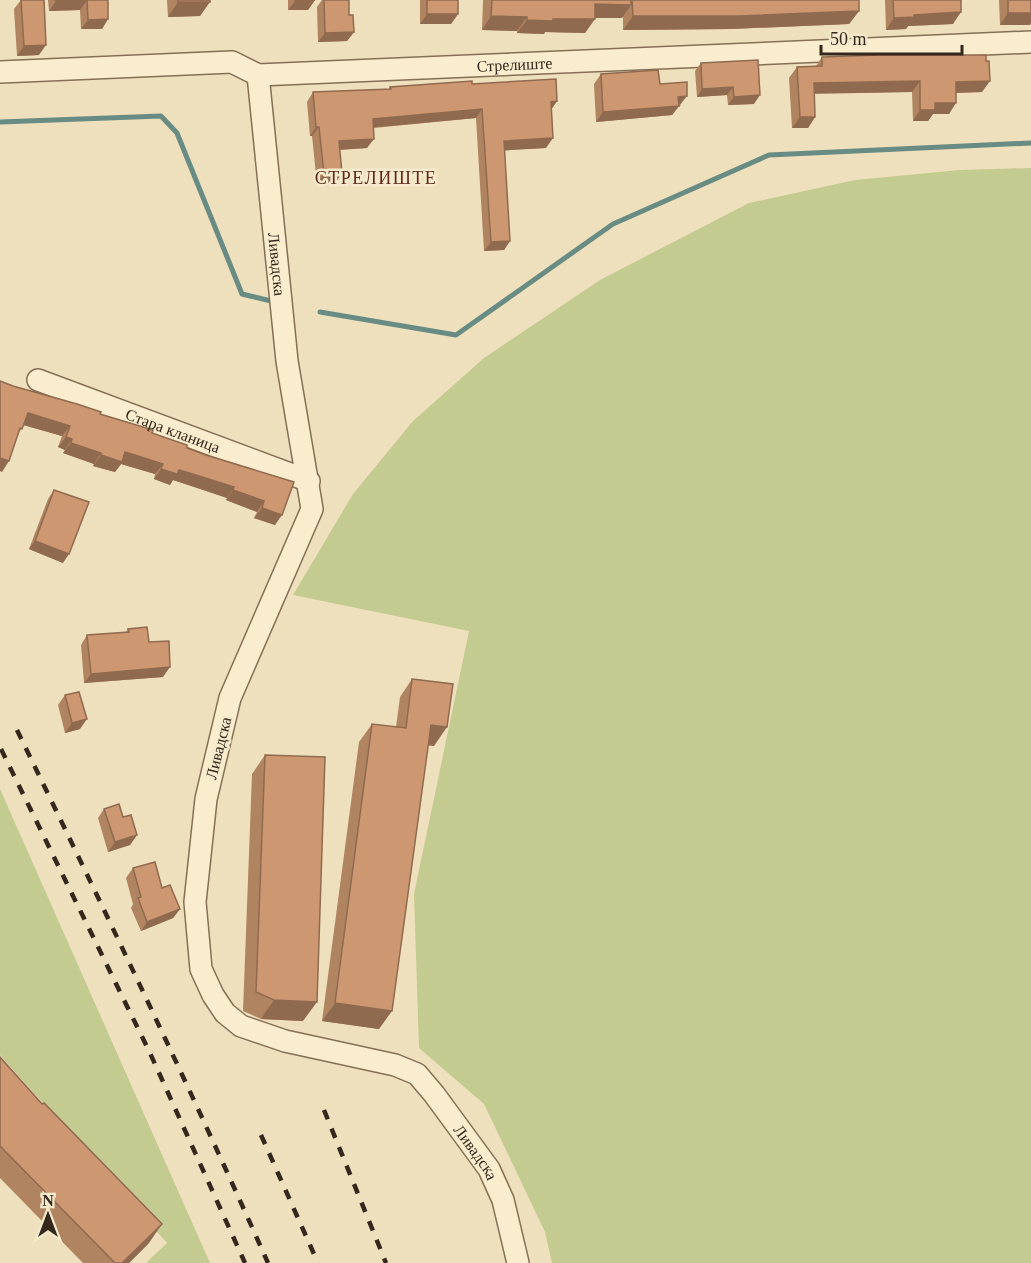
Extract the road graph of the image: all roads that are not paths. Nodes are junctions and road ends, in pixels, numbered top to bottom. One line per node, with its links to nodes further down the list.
1 (1031, 42): 3 (street, Стрелиште)
2 (0, 72): 3 (street, Стрелиште)
3 (258, 75): 5 (street, Ливадска)
4 (38, 380): 5 (street, Стара кланица)
5 (309, 481): 6 (street, Ливадска)
6 (518, 1263)

